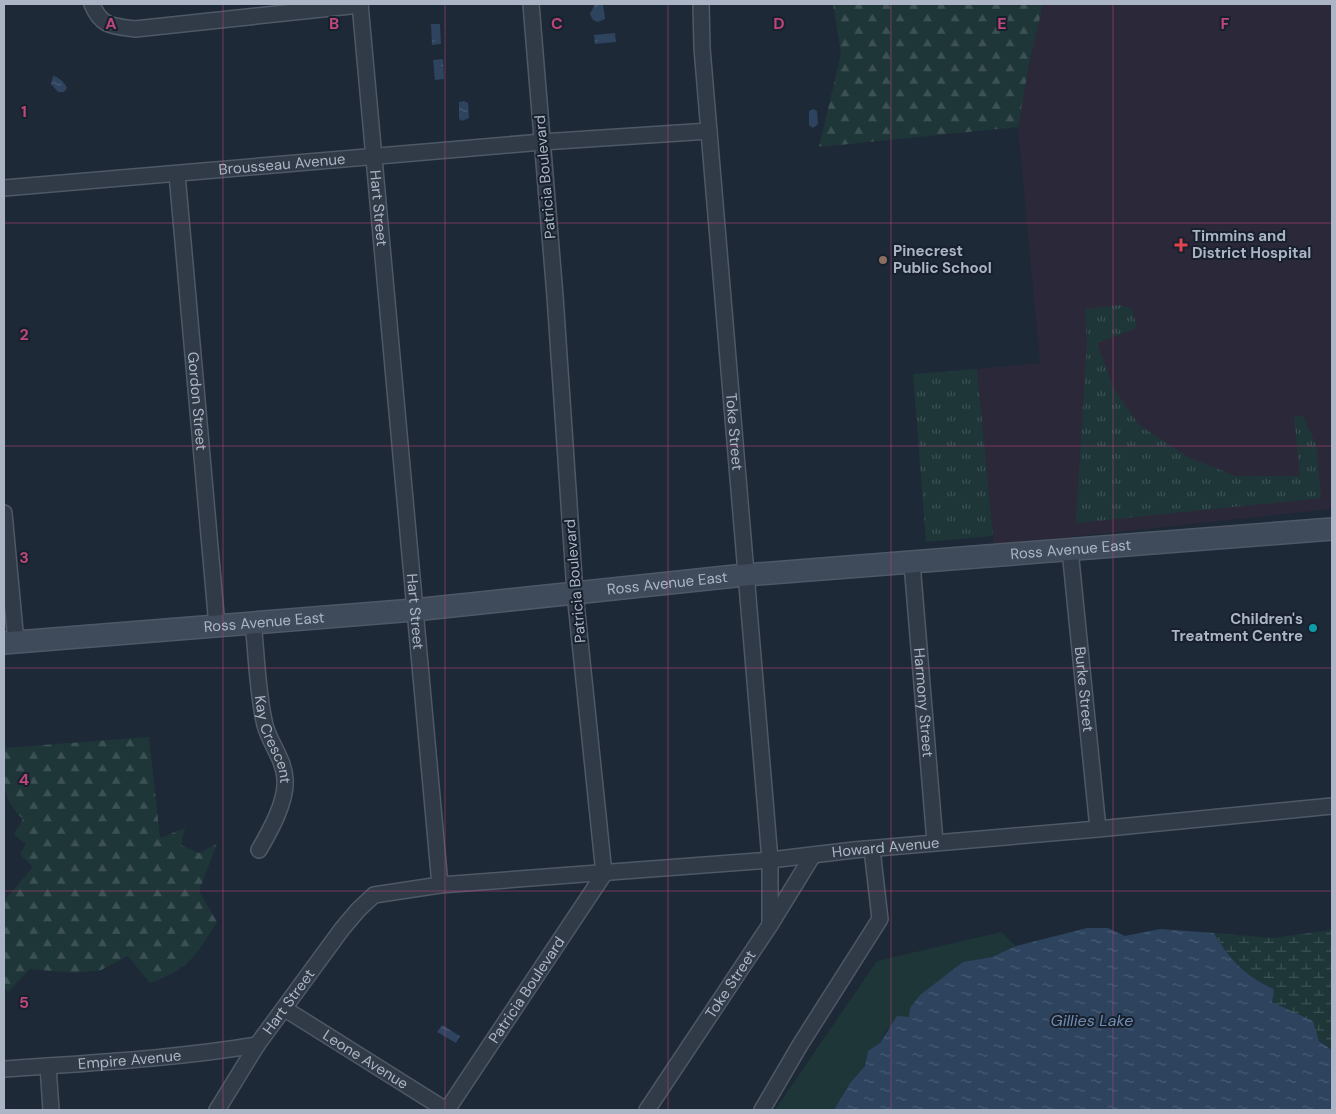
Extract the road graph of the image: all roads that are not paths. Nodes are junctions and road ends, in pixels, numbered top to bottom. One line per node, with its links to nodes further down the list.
1 (92, 4): 4 (street)
2 (530, 4): 6 (street, Patricia Boulevard)
3 (701, 4): 5 (street, Toke Street)
4 (360, 5): 7 (street, Hart Street)
5 (709, 131): 6 (street, Brousseau Avenue); 14 (street, Toke Street)
6 (542, 142): 7 (street, Brousseau Avenue); 15 (street, Patricia Boulevard)
7 (374, 156): 8 (street, Brousseau Avenue); 16 (street, Hart Street)
8 (177, 174): 9 (street, Brousseau Avenue); 18 (street, Gordon Street)
9 (4, 188)
10 (4, 512): 19 (street)
11 (1332, 529): 12 (main road, Ross Avenue East)
12 (1070, 550): 13 (main road, Ross Avenue East); 21 (street, Burke Street)
13 (912, 563): 14 (main road, Ross Avenue East); 22 (street, Harmony Street)
14 (745, 575): 15 (main road, Ross Avenue East); 26 (street, Toke Street)
15 (575, 593): 16 (main road, Ross Avenue East); 27 (street, Patricia Boulevard)
16 (414, 610): 17 (main road, Ross Avenue East); 28 (street, Hart Street)
17 (254, 623): 18 (main road, Ross Avenue East); 24 (street, Kay Crescent)
18 (218, 626): 19 (main road, Ross Avenue East)
19 (10, 643)
20 (1332, 806): 21 (street, Howard Avenue)
21 (1098, 830): 22 (street, Howard Avenue)
22 (935, 842): 23 (street, Howard Avenue)
23 (872, 849): 25 (street, Howard Avenue); 38 (street)
24 (259, 850)
25 (813, 856): 26 (street, Howard Avenue); 29 (street, Toke Street)
26 (770, 860): 27 (street, Howard Avenue); 29 (street, Toke Street)
27 (604, 874): 28 (street, Howard Avenue); 36 (street, Patricia Boulevard)
28 (440, 885): 30 (street, Hart Street)
29 (770, 925): 37 (street, Toke Street)
30 (285, 1008): 31 (street, Hart Street); 36 (street, Leone Avenue)
31 (257, 1045): 32 (street, Empire Avenue); 35 (street, Hart Street)
32 (48, 1066): 33 (street, Empire Avenue); 34 (street)
33 (4, 1069)
34 (51, 1110)
35 (217, 1110)
36 (446, 1110)
37 (647, 1110)
38 (762, 1110)

